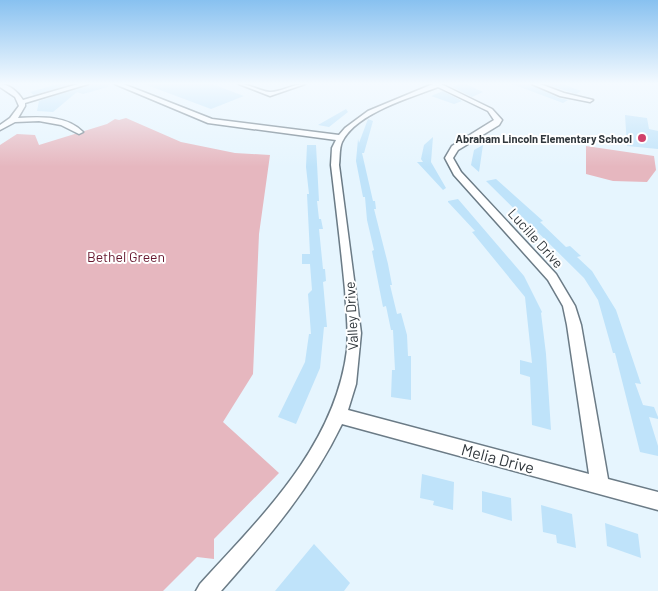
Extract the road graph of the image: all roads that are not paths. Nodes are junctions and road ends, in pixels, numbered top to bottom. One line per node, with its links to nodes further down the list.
1 (18, 112): 5 (street)
2 (187, 112): 8 (street)
3 (373, 112): 8 (street)
4 (491, 112): 10 (street, Lucille Drive)
5 (13, 120): 6 (street); 7 (street)
6 (0, 128)
7 (79, 132)
8 (340, 138): 9 (street, Valley Drive)
9 (338, 415): 10 (street, Melia Drive); 12 (street, Valley Drive)
10 (600, 485): 11 (street, Melia Drive)
11 (658, 501)
12 (206, 591)

